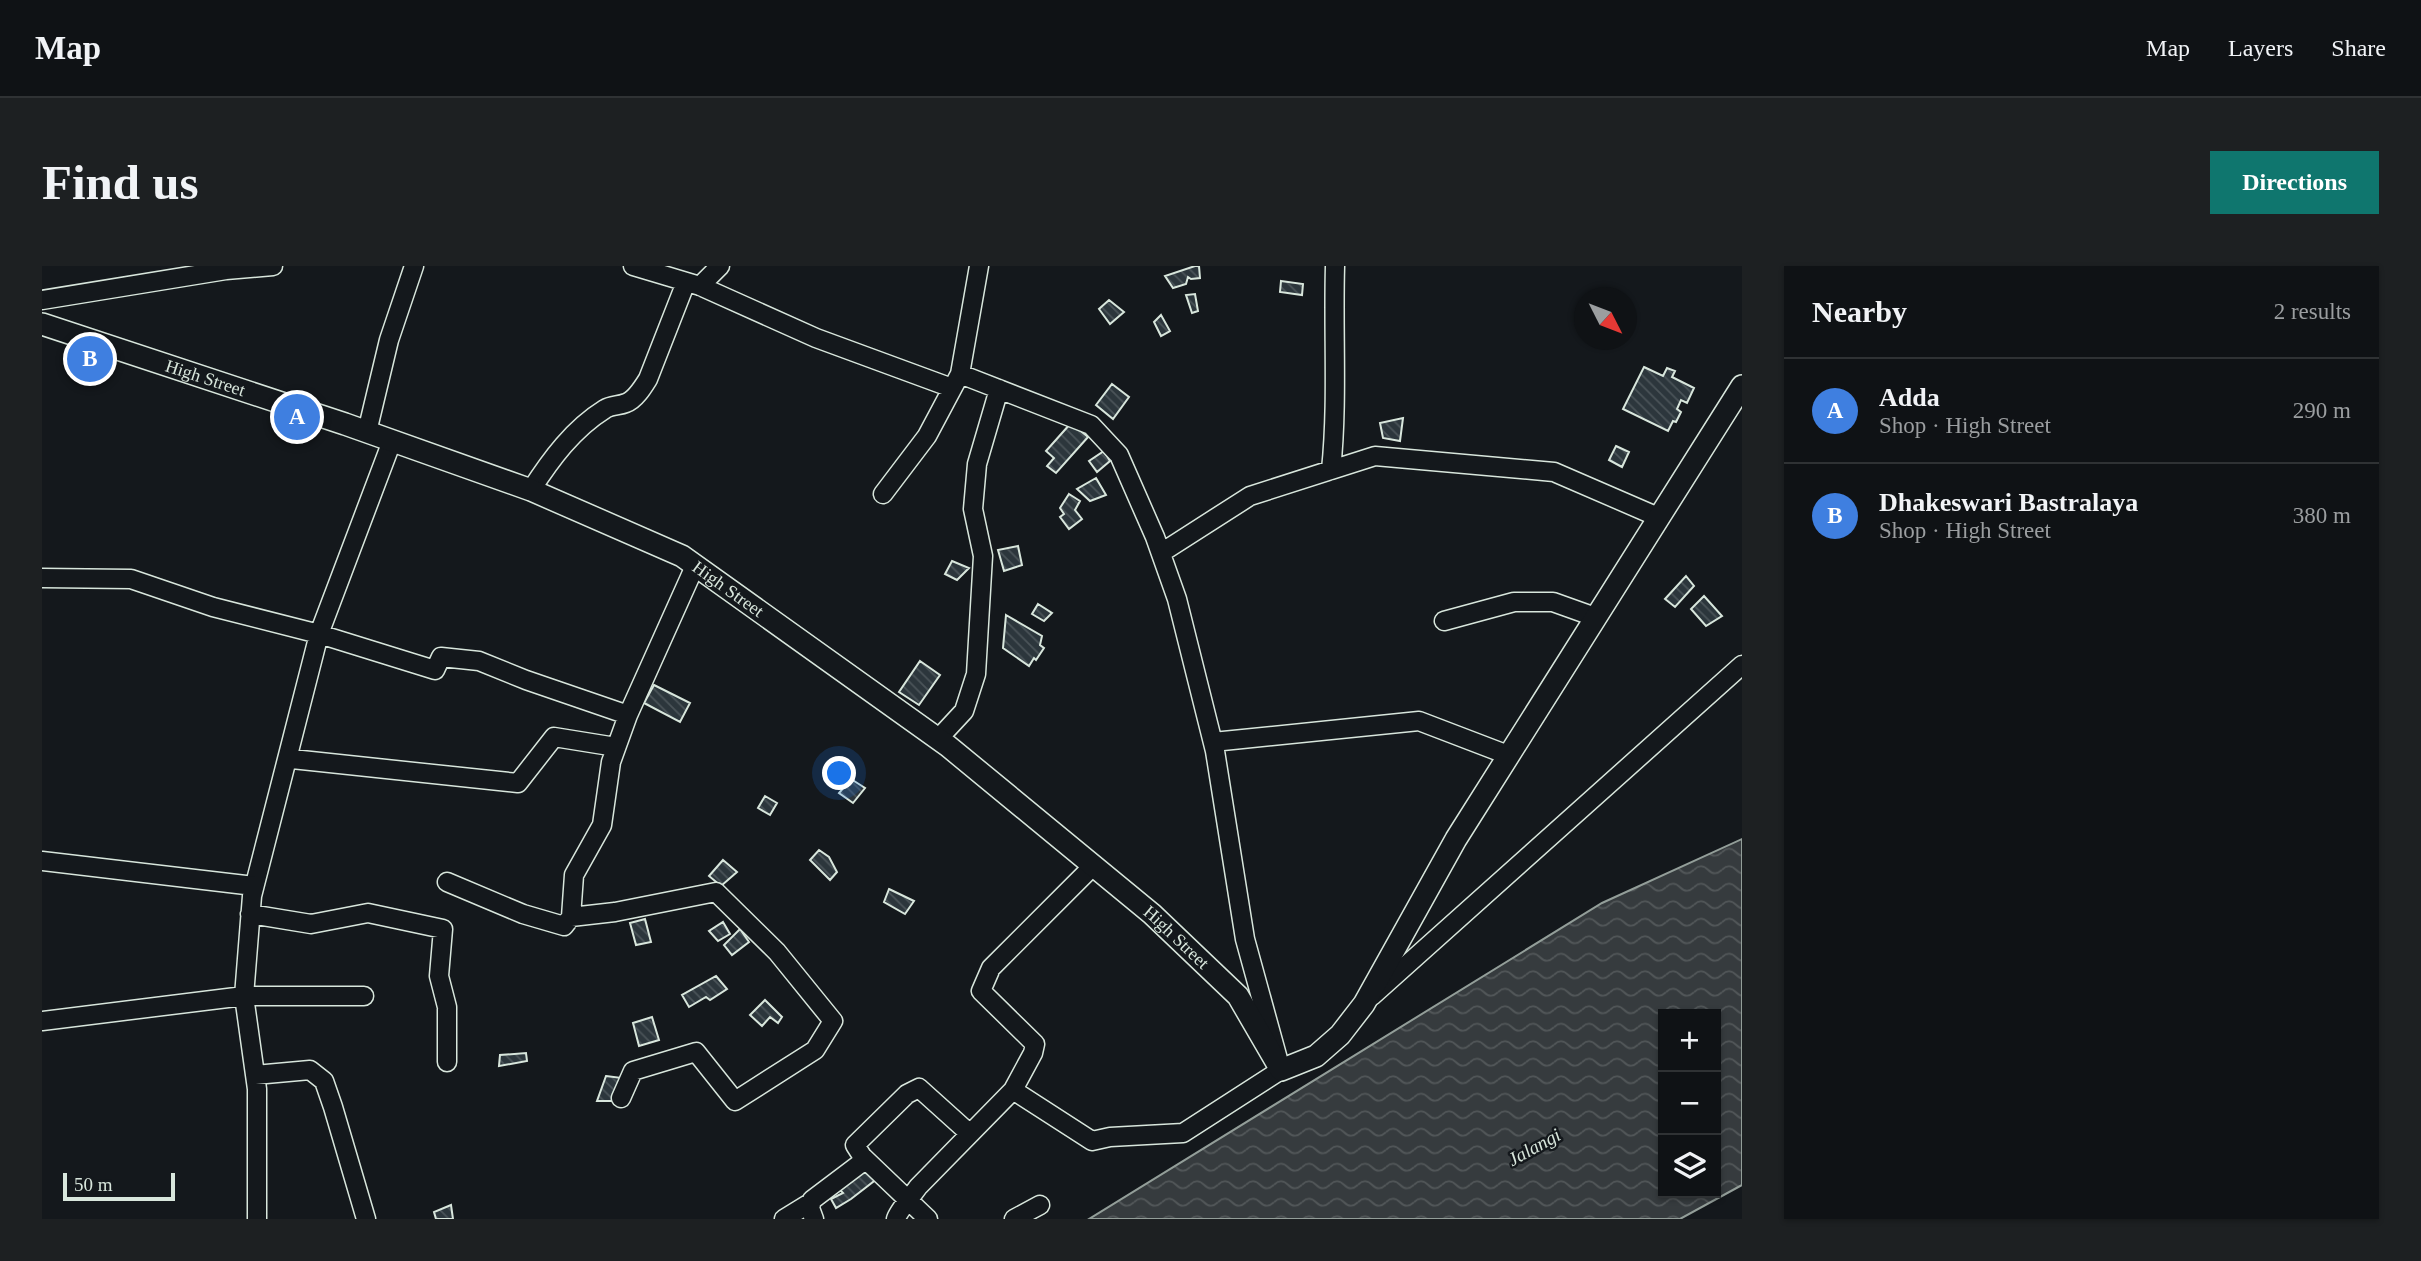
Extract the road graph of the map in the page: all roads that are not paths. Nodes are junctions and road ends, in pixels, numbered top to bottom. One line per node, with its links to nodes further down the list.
1 (272, 266): 8 (street)
2 (414, 266): 13 (street)
3 (633, 266): 7 (street)
4 (720, 266): 7 (street)
5 (979, 266): 10 (street)
6 (1335, 266): 15 (street)
7 (693, 284): 10 (street); 16 (street)
8 (42, 300)
9 (42, 324): 13 (main road, High Street)
10 (956, 381): 12 (street); 17 (street)
11 (1742, 386): 18 (main road)
12 (999, 389): 19 (street); 27 (street)
13 (367, 432): 14 (main road, High Street)
14 (392, 441): 16 (main road, High Street); 24 (street)
15 (1331, 470): 18 (street); 19 (street)
16 (531, 490): 20 (main road, High Street)
17 (883, 494)
18 (1658, 517): 22 (main road)
19 (1161, 553): 28 (street)
20 (695, 566): 26 (street); 27 (main road, High Street)
21 (42, 578): 24 (street)
22 (1595, 617): 23 (street); 30 (main road)
23 (1444, 621)
24 (319, 634): 26 (street); 35 (street)
25 (1742, 664): 40 (street)
26 (628, 715): 29 (street)
27 (939, 739): 33 (main road, High Street)
28 (1213, 742): 30 (street); 43 (street)
29 (616, 747): 31 (street); 37 (street)
30 (1508, 755): 40 (main road)
31 (292, 759)
32 (42, 861): 35 (street)
33 (1094, 865): 43 (main road, High Street); 45 (street)
34 (447, 882): 37 (street)
35 (254, 886): 36 (street)
36 (250, 914): 38 (street); 42 (street)
37 (572, 917): 46 (street)
38 (244, 996): 39 (street); 41 (street); 44 (street)
39 (364, 996)
40 (1364, 1004): 43 (main road)
41 (42, 1021)
42 (447, 1062)
43 (1281, 1070): 45 (street)
44 (255, 1075): 52 (street); 53 (street)
45 (1013, 1090): 47 (street)
46 (621, 1098)
47 (969, 1133): 48 (street); 49 (street)
48 (866, 1160): 49 (street); 51 (street)
49 (909, 1202): 55 (street); 56 (street)
50 (1040, 1205): 57 (street)
51 (812, 1211): 54 (street)
52 (257, 1219)
53 (366, 1219)
54 (784, 1219)
55 (895, 1219)
56 (928, 1219)
57 (1014, 1219)

